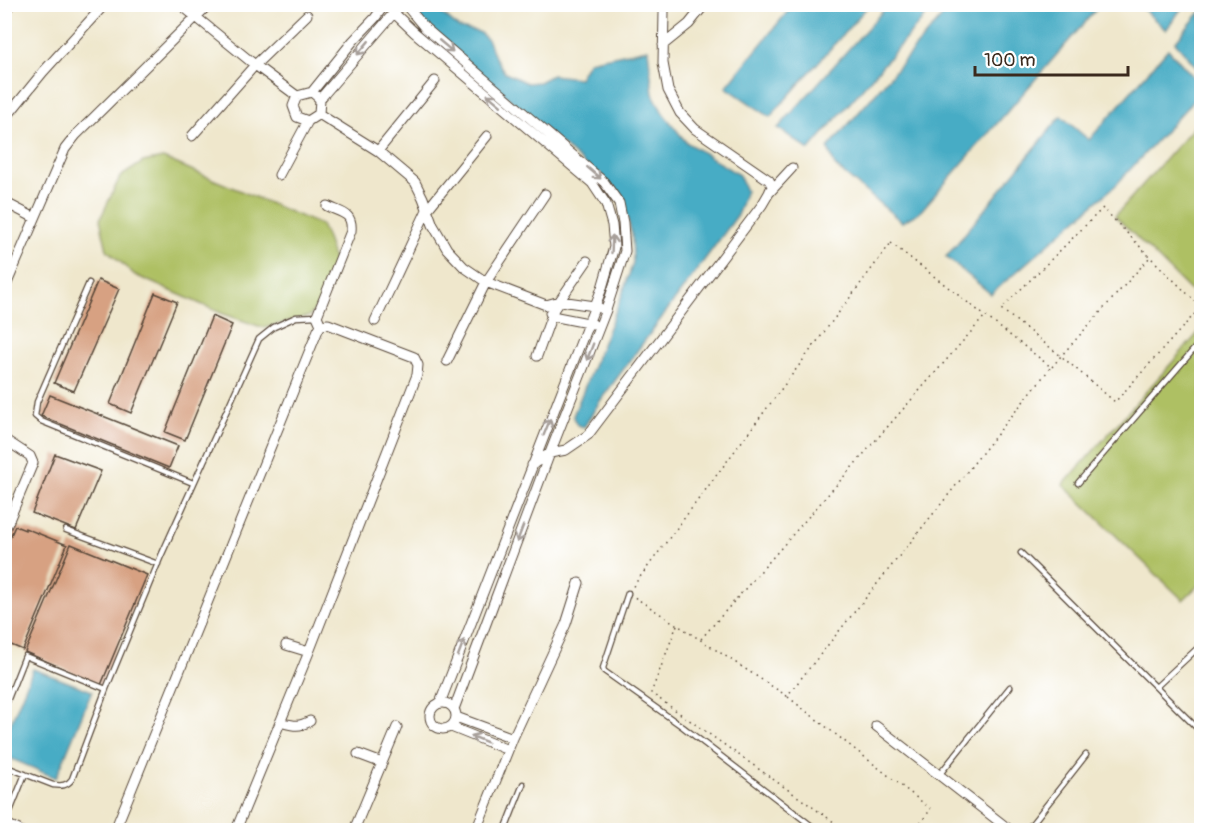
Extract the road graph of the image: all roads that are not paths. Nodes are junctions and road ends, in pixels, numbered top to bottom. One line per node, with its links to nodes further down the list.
1 (11, 4): 9 (street)
2 (105, 4): 19 (street)
3 (180, 4): 11 (street)
4 (209, 4): 11 (street)
5 (404, 4): 8 (street); 18 (street, one-way to 18)
6 (661, 4): 12 (street)
7 (705, 4): 12 (street)
8 (389, 7): 15 (street); 18 (street, one-way to 8)
9 (4, 12)
10 (307, 15): 13 (street)
11 (197, 17): 13 (street); 31 (street)
12 (663, 45): 26 (street)
13 (255, 65): 16 (street); 21 (street)
14 (435, 81): 23 (street)
15 (316, 95): 16 (street); 17 (street)
16 (297, 96): 20 (street)
17 (320, 114): 20 (street); 23 (street)
18 (521, 117): 35 (street, one-way to 18); 37 (street, one-way to 37)
19 (4, 120)
20 (308, 121): 25 (street)
21 (192, 136)
22 (487, 136): 30 (street)
23 (378, 151): 30 (street)
24 (792, 168): 26 (street)
25 (279, 175)
26 (769, 193): 52 (street)
27 (545, 194): 33 (street)
28 (4, 202): 31 (street)
29 (327, 206): 42 (street)
30 (427, 210): 33 (street); 44 (street)
31 (35, 218): 36 (street)
32 (587, 261): 38 (street)
33 (486, 282): 39 (street); 50 (street)
34 (89, 283): 54 (lane)
35 (602, 288): 37 (street); 40 (street)
36 (4, 290)
37 (613, 292): 41 (street)
38 (560, 301): 39 (street); 40 (street); 43 (street)
39 (546, 306): 43 (street)
40 (596, 306): 41 (street); 45 (street)
41 (606, 310): 47 (street)
42 (317, 316): 46 (street); 54 (lane)
43 (552, 316): 45 (street); 49 (street)
44 (375, 321)
45 (588, 323): 47 (street); 53 (street, one-way to 45)
46 (321, 325): 64 (street); 88 (street)
47 (600, 327): 52 (street, one-way to 52)
48 (1202, 340): 55 (lane)
49 (537, 356)
50 (447, 361)
51 (4, 439): 57 (street)
52 (550, 453): 53 (street); 70 (street, one-way to 70)
53 (532, 465): 68 (street, one-way to 53)
54 (193, 483): 59 (lane)
55 (1078, 483)
56 (66, 530): 59 (lane)
57 (4, 532)
58 (1021, 554): 66 (lane)
59 (158, 564): 67 (lane)
60 (579, 583): 77 (street)
61 (628, 593): 93 (lane)
62 (1202, 644): 66 (lane)
63 (286, 645): 64 (street)
64 (309, 652): 72 (street)
65 (1010, 687): 84 (lane)
66 (1156, 687): 76 (lane)
67 (106, 689): 69 (lane); 83 (lane)
68 (440, 703): 70 (street); 75 (street)
69 (4, 710)
70 (455, 713): 75 (street); 77 (street)
71 (310, 721): 72 (street)
72 (280, 722): 89 (street)
73 (876, 726): 84 (street)
74 (396, 727): 81 (street)
75 (451, 727): 78 (street, one-way to 75)
76 (1202, 733)
77 (513, 738): 78 (street)
78 (508, 750): 91 (street)
79 (358, 754): 81 (street)
80 (1086, 755): 95 (lane)
81 (382, 763): 90 (street)
82 (4, 766): 83 (lane)
83 (25, 774): 86 (lane)
84 (939, 775): 94 (street)
85 (523, 784): 92 (lane)
86 (5, 823): 87 (street)
87 (19, 831)
88 (115, 831)
89 (236, 831)
90 (354, 831)
91 (476, 831)
92 (505, 831)
93 (817, 831)
94 (1010, 831)
95 (1027, 831)

